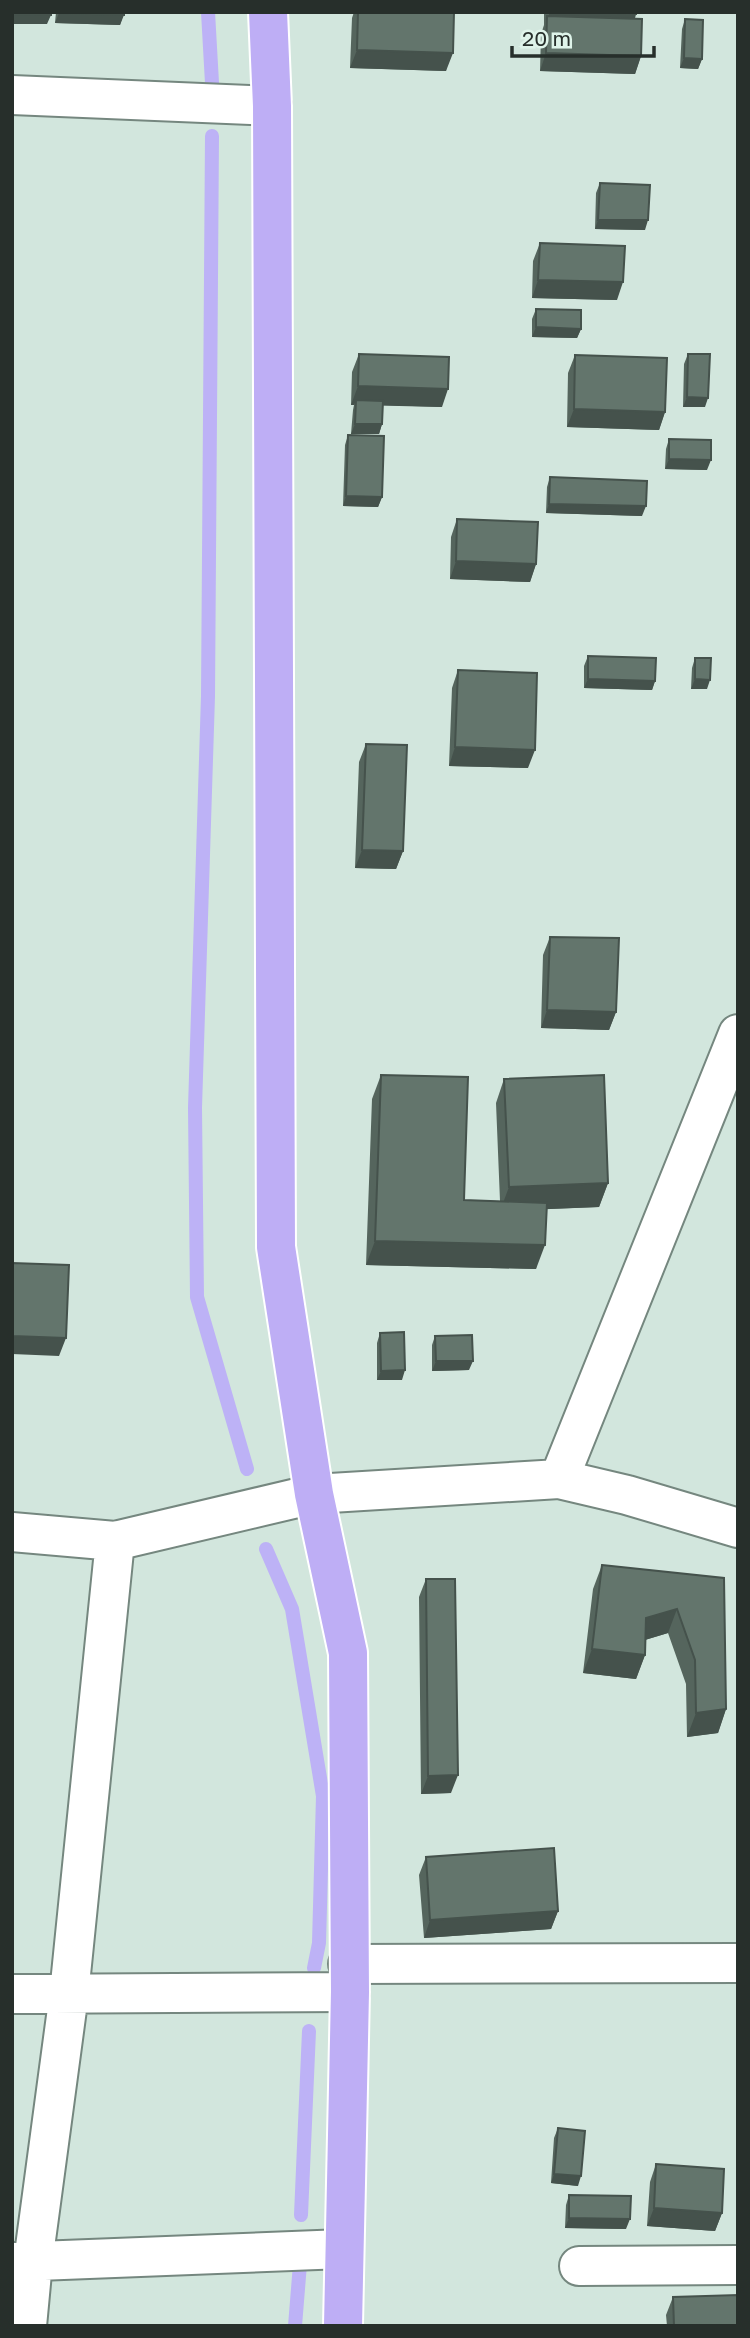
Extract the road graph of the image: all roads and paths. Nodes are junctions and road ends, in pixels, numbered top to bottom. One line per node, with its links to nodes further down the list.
1 (268, 12): 3 (main road)
2 (12, 95): 3 (street)
3 (272, 106): 6 (main road)
4 (738, 1034): 5 (street)
5 (559, 1479): 6 (street); 7 (street)
6 (314, 1494): 9 (street); 11 (main road)
7 (738, 1528)
8 (12, 1532): 9 (street)
9 (115, 1541): 13 (street)
10 (738, 1963): 11 (street)
11 (349, 1978): 13 (street); 14 (main road)
12 (12, 1994): 13 (street)
13 (69, 1994): 15 (street)
14 (343, 2249): 15 (street); 19 (main road)
15 (22, 2262): 18 (street)
16 (738, 2265): 17 (street)
17 (579, 2266)
18 (27, 2326)
19 (343, 2326)

